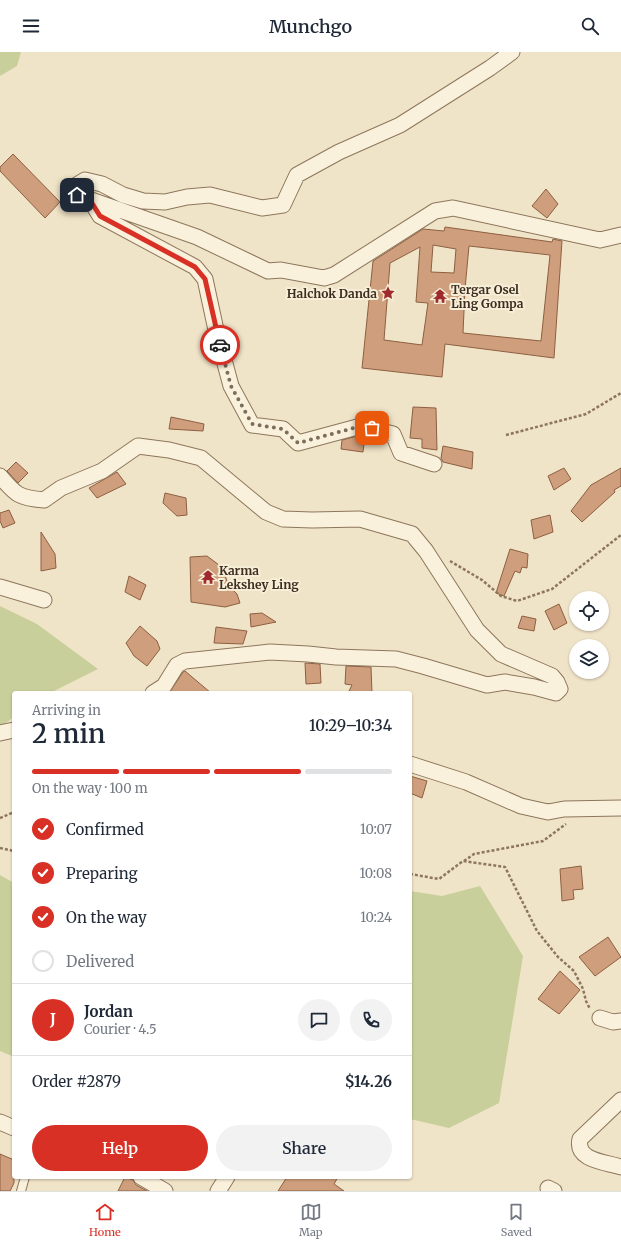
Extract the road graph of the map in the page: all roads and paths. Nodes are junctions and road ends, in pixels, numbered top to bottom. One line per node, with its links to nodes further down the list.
1 (512, 52): 2 (street)
2 (90, 200): 3 (street); 6 (street)
3 (621, 235)
4 (621, 393): 5 (path)
5 (506, 435)
6 (434, 464)
7 (0, 476): 9 (street)
8 (621, 535): 9 (path)
9 (426, 551): 12 (street)
10 (0, 586): 11 (street)
11 (44, 600)
12 (156, 691)
13 (12, 730): 14 (street)
14 (0, 733)
15 (412, 765): 16 (street)
16 (621, 808)
17 (12, 813): 18 (path)
18 (0, 818)
19 (566, 824): 22 (path)
20 (0, 848): 21 (path)
21 (12, 851)
22 (464, 862): 23 (path); 24 (path)
23 (412, 874)
24 (600, 1018): 25 (street)
25 (621, 1021)
26 (621, 1100): 29 (street)
27 (0, 1122): 28 (street)
28 (12, 1127)
29 (621, 1167)
30 (24, 1179): 32 (lane)
31 (144, 1179): 33 (street)
32 (21, 1191)
33 (165, 1191)

